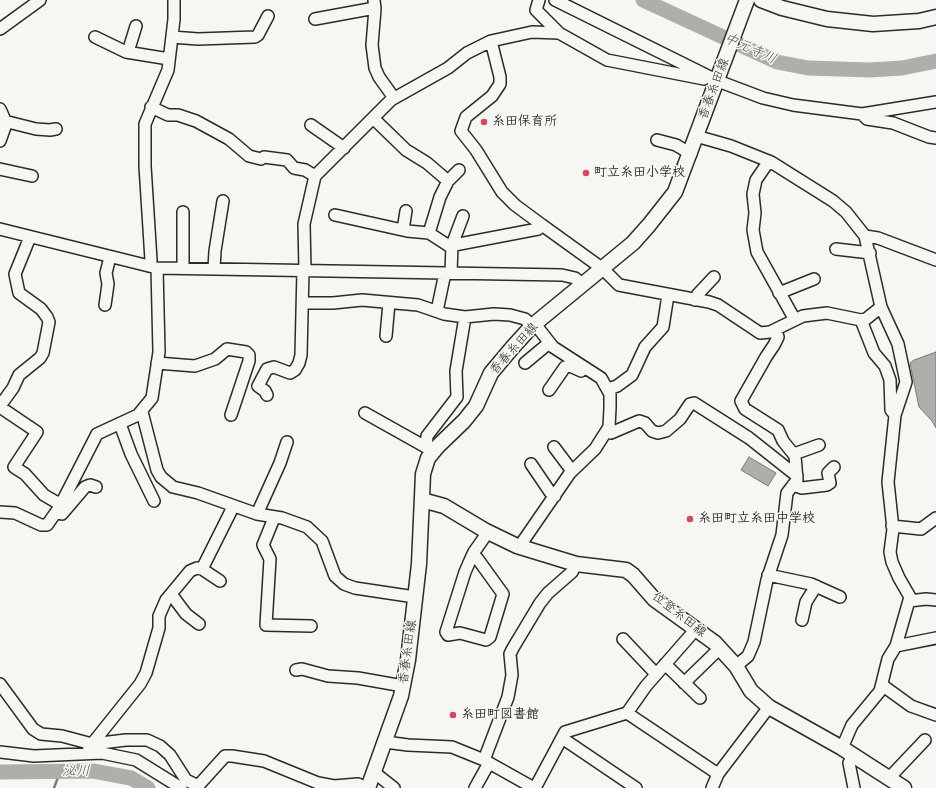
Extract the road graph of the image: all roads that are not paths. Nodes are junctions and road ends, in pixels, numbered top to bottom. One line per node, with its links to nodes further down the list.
1 (174, 0): 15 (street)
2 (539, 0): 13 (street)
3 (555, 0): 19 (street)
4 (761, 0): 9 (main road)
5 (35, 1): 12 (street)
6 (746, 3): 19 (main road, 香春糸田線)
7 (374, 4): 10 (street); 20 (street)
8 (268, 16): 15 (street)
9 (936, 18)
10 (315, 19)
11 (136, 26): 17 (street)
12 (0, 29)
13 (559, 33): 16 (street); 19 (street)
14 (95, 36): 17 (street)
15 (172, 37): 18 (street)
16 (491, 41): 20 (street); 46 (street)
17 (128, 52): 18 (street)
18 (169, 59): 22 (street)
19 (720, 76): 24 (street); 29 (main road, 香春糸田線)
20 (394, 98): 25 (street)
21 (936, 102): 24 (street)
22 (151, 107): 39 (street); 57 (street)
23 (0, 109): 26 (street)
24 (862, 114): 30 (street)
25 (373, 118): 33 (street); 40 (street)
26 (4, 121): 28 (street); 32 (street)
27 (311, 125): 33 (street)
28 (56, 129)
29 (696, 136): 34 (main road, 香春糸田線); 35 (street)
30 (936, 138)
31 (657, 140): 34 (street)
32 (0, 141)
33 (344, 148): 39 (street)
34 (691, 154): 60 (main road, 香春糸田線)
35 (769, 161): 50 (street); 66 (street)
36 (0, 169): 38 (street)
37 (459, 170): 40 (street)
38 (32, 176)
39 (315, 176): 61 (street)
40 (448, 181): 49 (street)
41 (224, 201): 59 (street)
42 (406, 211): 48 (street)
43 (183, 212): 58 (street)
44 (335, 215): 48 (street)
45 (463, 216): 52 (street)
46 (542, 225): 52 (street); 60 (street)
47 (0, 228): 51 (street)
48 (403, 230): 49 (street)
49 (429, 233): 52 (street)
50 (865, 236): 54 (street); 56 (street)
51 (30, 237): 55 (street); 89 (street)
52 (452, 245): 62 (street)
53 (836, 249): 54 (street)
54 (870, 253): 72 (street)
55 (110, 257): 57 (street); 71 (street)
56 (936, 260)
57 (153, 267): 58 (street); 81 (street)
58 (183, 268): 59 (street)
59 (214, 269): 61 (street)
60 (603, 269): 65 (main road, 香春糸田線); 67 (street)
61 (304, 270): 62 (street); 69 (street)
62 (448, 273): 65 (street); 73 (street)
63 (714, 277): 68 (street)
64 (814, 279): 66 (street)
65 (583, 285): 77 (main road, 香春糸田線)
66 (780, 293): 75 (street)
67 (668, 295): 68 (street); 86 (street)
68 (695, 300): 78 (street)
69 (303, 303): 70 (street); 88 (street)
70 (389, 303): 73 (street); 79 (street)
71 (105, 305)
72 (881, 307): 76 (street); 83 (street)
73 (437, 311): 74 (street)
74 (465, 317): 77 (street); 99 (street)
75 (794, 320): 76 (street); 78 (street)
76 (861, 320): 84 (street)
77 (534, 325): 80 (street); 99 (main road, 香春糸田線)
78 (776, 330): 100 (street)
79 (386, 336)
80 (549, 343): 82 (street); 85 (street)
81 (157, 363): 90 (street); 93 (street)
82 (525, 363)
83 (902, 364): 84 (street); 92 (street)
84 (885, 366): 92 (street)
85 (584, 367): 86 (street); 87 (street)
86 (608, 389): 95 (street)
87 (549, 390)
88 (267, 395)
89 (0, 407): 109 (street)
90 (142, 412): 94 (street); 110 (street)
91 (365, 413): 99 (street)
92 (895, 415): 116 (street)
93 (231, 416)
94 (120, 424): 108 (street); 109 (street)
95 (606, 432): 103 (street); 104 (street)
96 (287, 442): 113 (street)
97 (820, 445): 100 (street)
98 (554, 447): 103 (street)
99 (430, 449): 107 (main road, 香春糸田線)
100 (794, 454): 104 (street)
101 (531, 464): 106 (street)
102 (834, 467): 104 (street)
103 (572, 471): 106 (street)
104 (795, 481): 122 (street)
105 (96, 487): 112 (street)
106 (555, 496): 118 (street)
107 (422, 500): 117 (main road, 位登糸田線); 126 (main road, 香春糸田線)
108 (154, 501)
109 (62, 502): 112 (street)
110 (233, 507): 113 (street); 121 (street)
111 (0, 512): 112 (street)
112 (55, 513)
113 (257, 514): 114 (street)
114 (274, 518): 126 (street); 132 (street)
115 (936, 518): 116 (street)
116 (892, 526): 129 (street)
117 (488, 532): 118 (main road, 位登糸田線); 119 (street)
118 (519, 547): 120 (main road, 位登糸田線)
119 (472, 556): 119 (street)
120 (576, 564): 133 (main road, 位登糸田線); 156 (street)
121 (202, 569): 123 (street); 125 (street)
122 (768, 575): 124 (street); 139 (street)
123 (220, 581)
124 (816, 586): 127 (street); 130 (street)
125 (171, 594): 131 (street); 153 (street)
126 (415, 596): 145 (main road, 香春糸田線)
127 (840, 597)
128 (936, 600): 129 (street)
129 (909, 601): 136 (street)
130 (802, 620)
131 (199, 624)
132 (311, 626)
133 (696, 629): 137 (main road, 位登糸田線); 138 (street)
134 (936, 638): 136 (street)
135 (623, 639): 141 (street)
136 (896, 646): 144 (street)
137 (720, 648): 139 (main road, 位登糸田線); 142 (street)
138 (665, 664): 141 (street); 142 (street)
139 (736, 666): 147 (main road, 位登糸田線)
140 (296, 670): 145 (street)
141 (656, 674): 148 (street)
142 (684, 683): 146 (street)
143 (0, 684): 153 (street)
144 (882, 685): 149 (street); 154 (street)
145 (403, 686): 152 (main road, 香春糸田線)
146 (700, 698)
147 (769, 707): 154 (main road, 位登糸田線); 158 (street)
148 (627, 713): 150 (street); 158 (street)
149 (936, 714)
150 (562, 738): 165 (street); 166 (street)
151 (925, 740): 159 (street)
152 (385, 742): 156 (street); 157 (main road, 香春糸田線)
153 (89, 748): 155 (street); 160 (street); 161 (street)
154 (847, 751): 159 (main road, 位登糸田線); 168 (street)
155 (0, 752)
156 (487, 761): 164 (street); 165 (street)
157 (375, 773): 162 (main road, 香春糸田線); 163 (street)
158 (718, 774): 167 (street)
159 (890, 778): 169 (main road, 位登糸田線)
160 (197, 787): 162 (street)
161 (181, 788)
162 (367, 788)
163 (394, 788)
164 (475, 788)
165 (534, 788)
166 (636, 788)
167 (712, 788)
168 (854, 788)
169 (904, 788)

